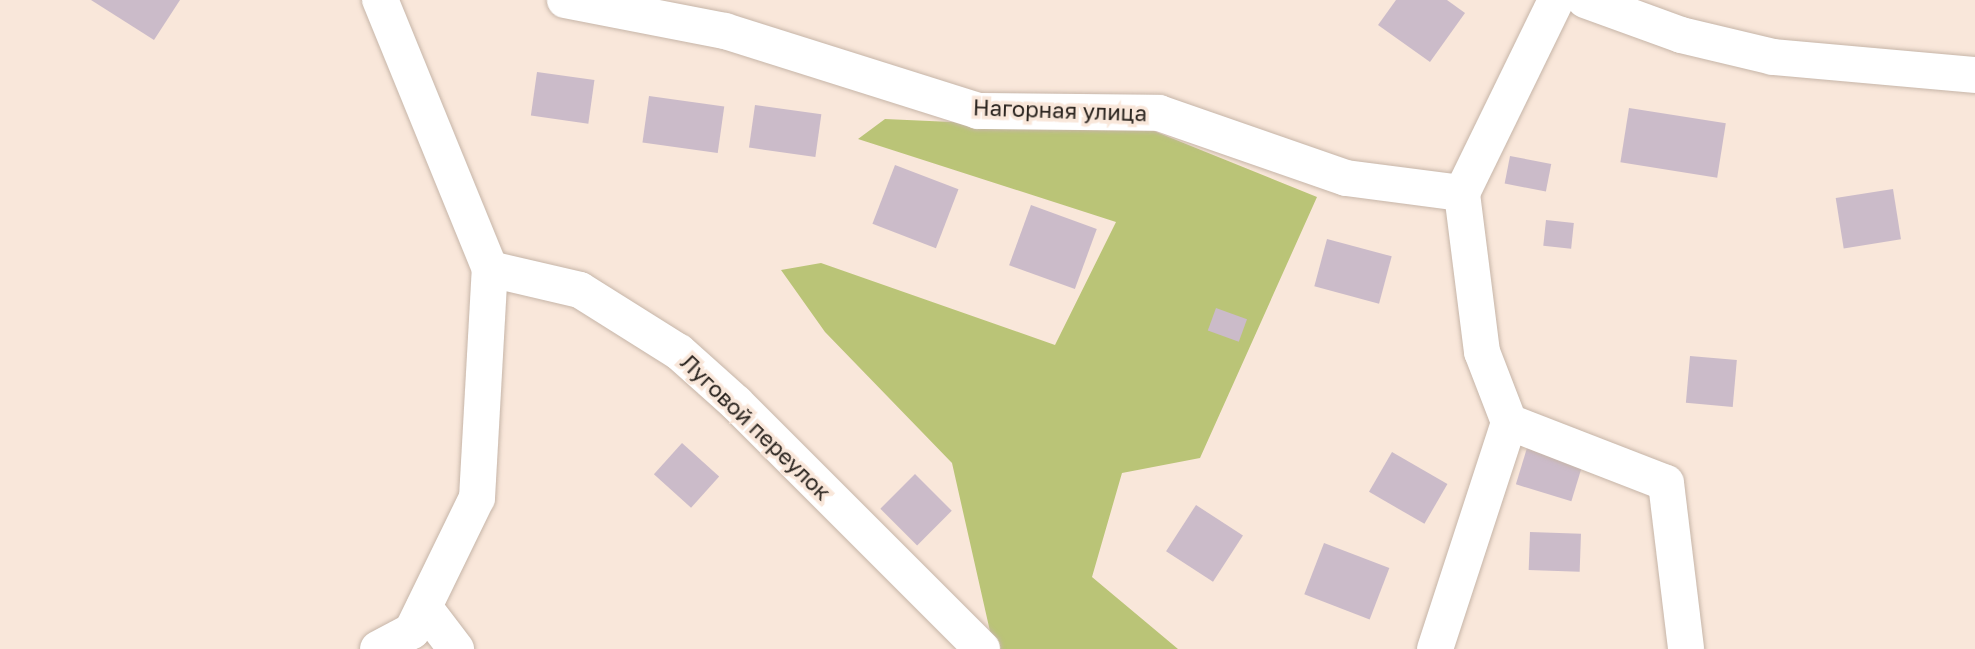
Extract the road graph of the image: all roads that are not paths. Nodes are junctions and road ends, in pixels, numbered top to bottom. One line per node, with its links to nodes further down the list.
1 (380, 0): 7 (street)
2 (565, 0): 6 (street, Нагорная улица)
3 (1556, 0): 6 (street)
4 (1585, 0): 5 (street)
5 (1975, 75)
6 (1462, 193): 8 (street)
7 (490, 269): 9 (street); 12 (street, Луговой переулок)
8 (1509, 422): 13 (street); 14 (street)
9 (411, 629): 10 (street); 11 (street)
10 (378, 649)
11 (456, 649)
12 (982, 649)
13 (1435, 649)
14 (1686, 649)

